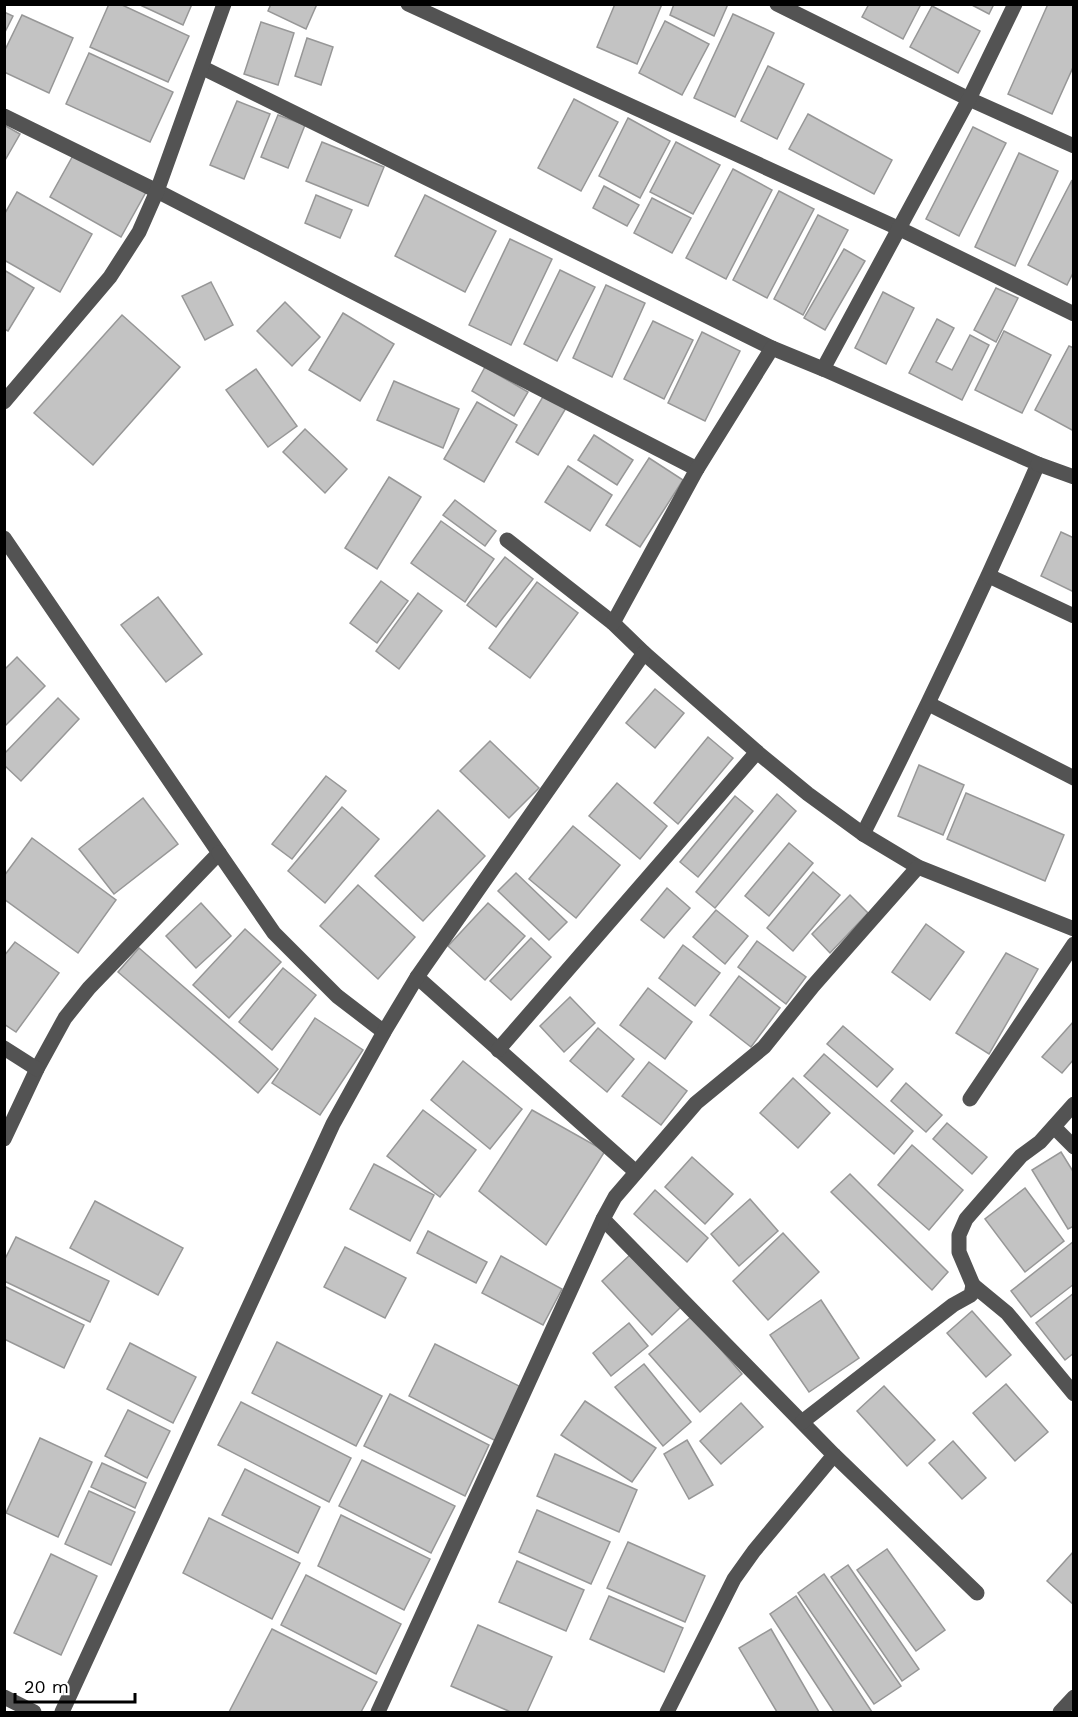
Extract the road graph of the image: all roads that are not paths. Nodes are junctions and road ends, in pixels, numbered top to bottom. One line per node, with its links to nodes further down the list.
1 (224, 4): 5 (street)
2 (408, 4): 10 (street)
3 (777, 4): 6 (street)
4 (1015, 4): 6 (street)
5 (203, 68): 9 (street); 12 (street)
6 (969, 99): 8 (street); 10 (street)
7 (4, 116): 9 (street)
8 (1074, 146)
9 (157, 191): 14 (street); 16 (street)
10 (900, 229): 11 (street); 13 (street)
11 (1074, 314)
12 (772, 348): 13 (street); 16 (street)
13 (823, 369): 15 (street)
14 (4, 402)
15 (1038, 464): 17 (street); 20 (street)
16 (698, 469): 22 (street)
17 (1074, 477)
18 (4, 538): 28 (street)
19 (507, 540): 22 (street)
20 (989, 576): 21 (street); 24 (street)
21 (1074, 616)
22 (613, 623): 23 (street)
23 (644, 653): 25 (street); 32 (street)
24 (929, 704): 26 (street); 27 (street)
25 (757, 753): 27 (street); 35 (street)
26 (1074, 778)
27 (863, 834): 29 (street)
28 (219, 854): 33 (street); 36 (street)
29 (918, 867): 30 (street); 42 (street)
30 (1074, 929)
31 (1074, 944): 37 (street)
32 (417, 977): 33 (street); 35 (street)
33 (384, 1032): 52 (street)
34 (4, 1048): 36 (street)
35 (498, 1050): 42 (street)
36 (37, 1069): 40 (street)
37 (970, 1098)
38 (1074, 1104): 39 (street)
39 (1054, 1127): 41 (street); 44 (street)
40 (4, 1139)
41 (1074, 1147)
42 (636, 1172): 43 (street)
43 (603, 1219): 46 (street); 53 (street)
44 (973, 1285): 45 (street); 46 (street)
45 (1074, 1394)
46 (802, 1422): 47 (street)
47 (834, 1455): 48 (street); 54 (street)
48 (977, 1593)
49 (4, 1697): 51 (street)
50 (1074, 1697): 55 (street)
51 (34, 1713)
52 (63, 1713)
53 (378, 1713)
54 (667, 1713)
55 (1060, 1713)

